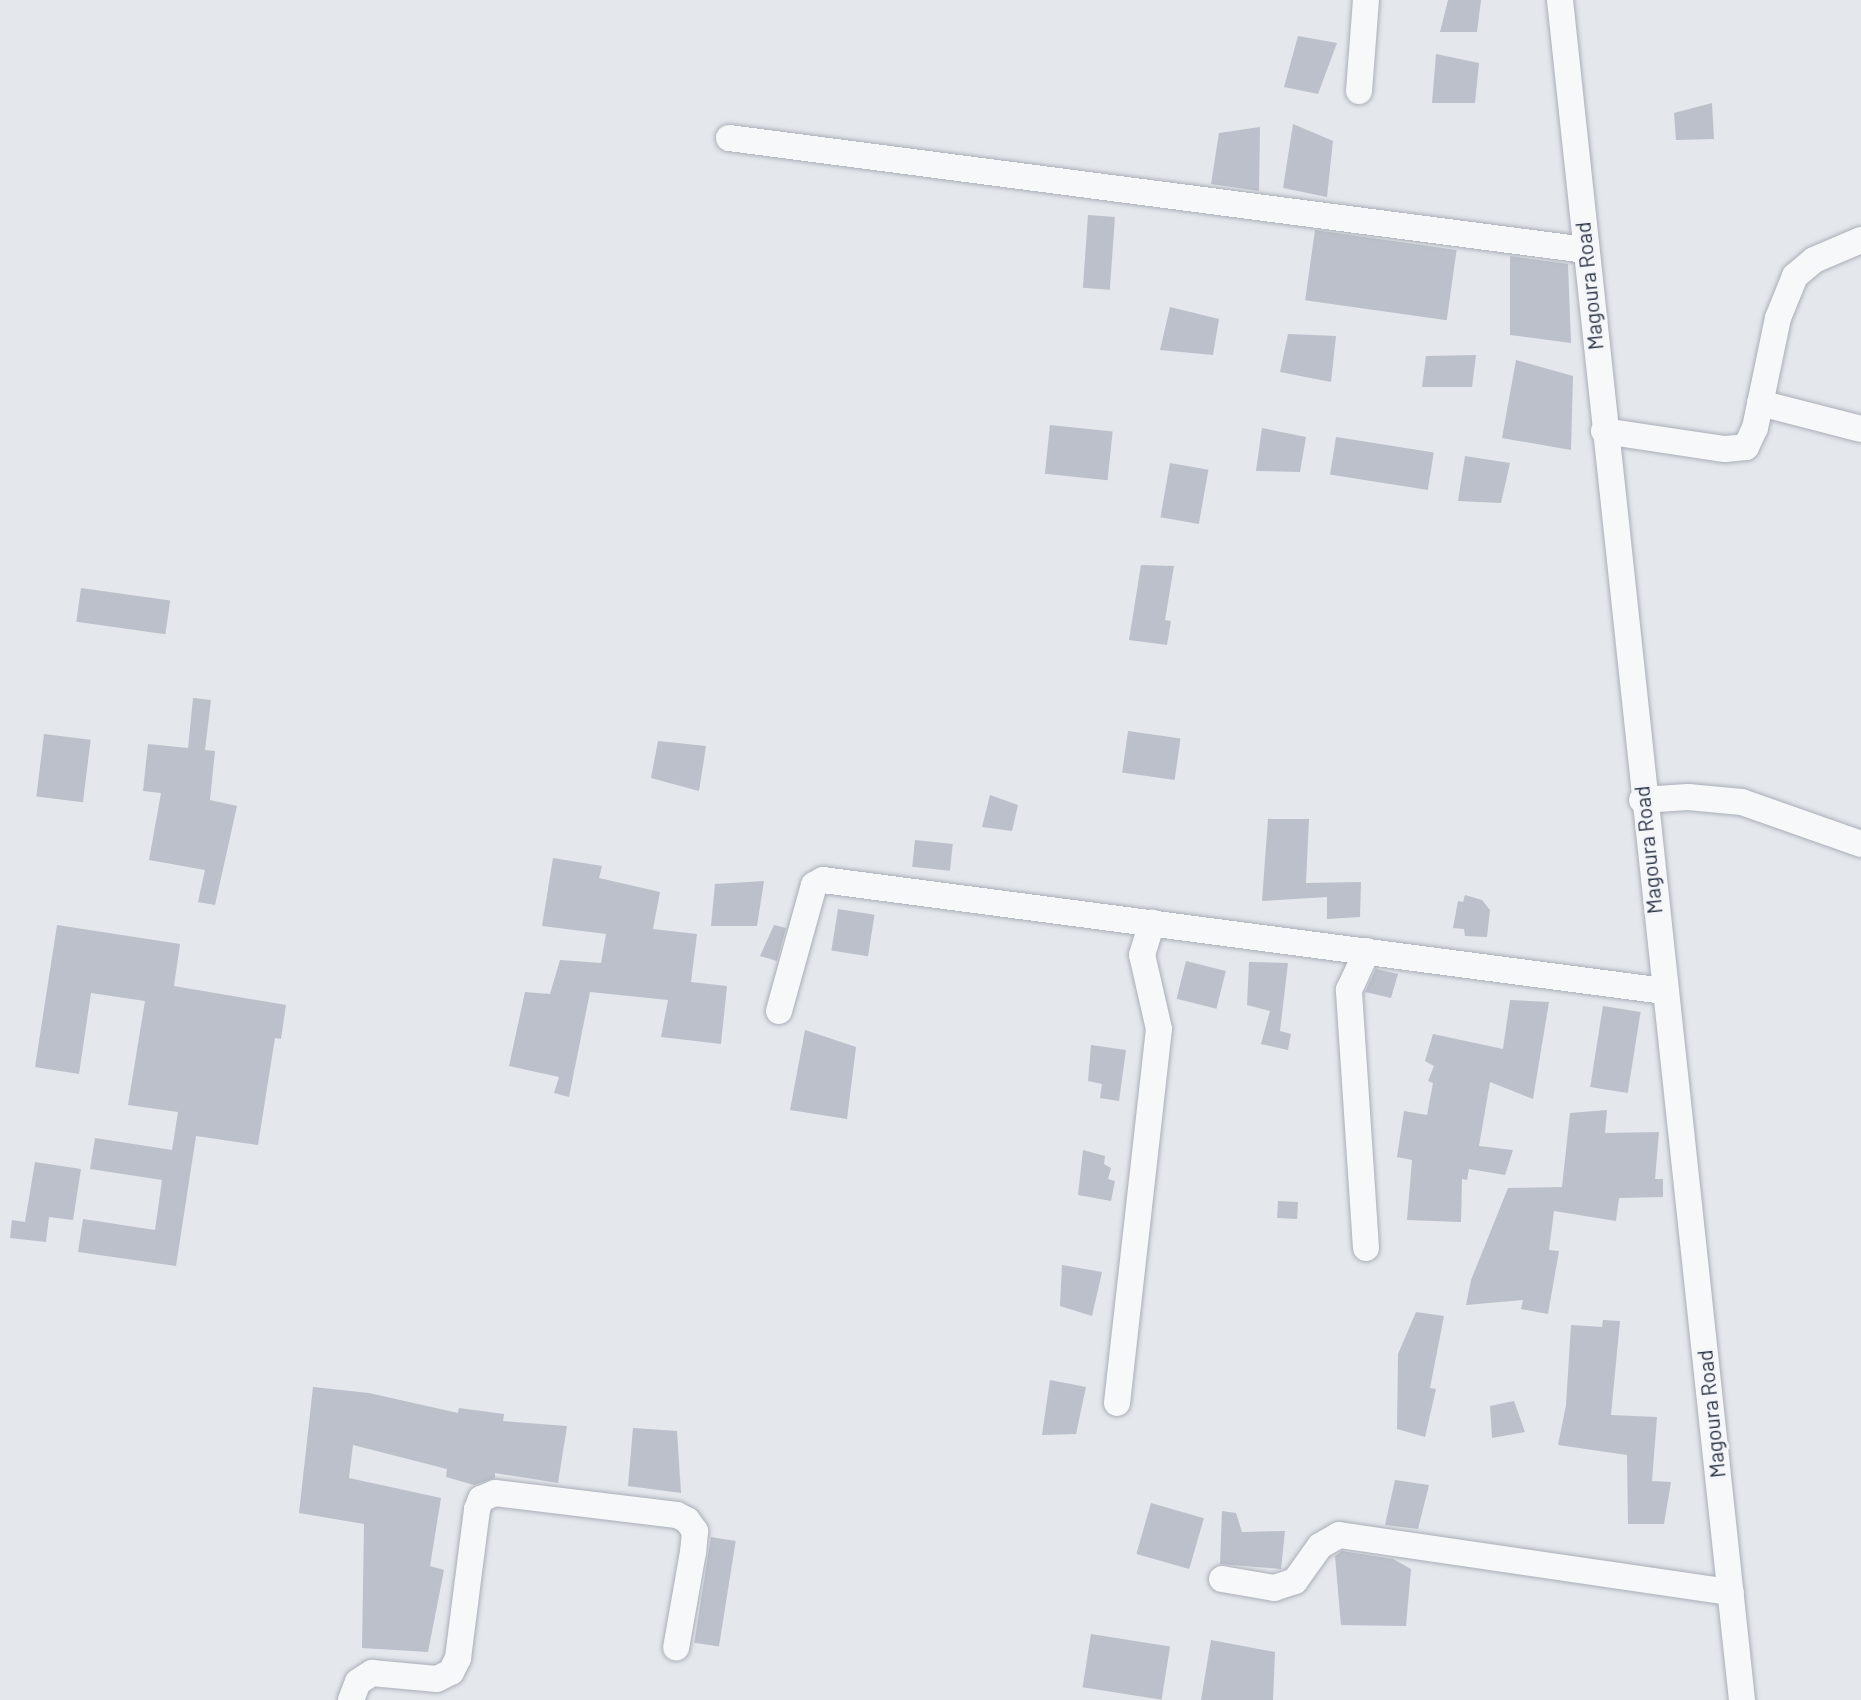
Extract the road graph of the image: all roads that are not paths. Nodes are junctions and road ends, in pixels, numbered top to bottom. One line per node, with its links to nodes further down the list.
1 (1366, 0): 3 (street)
2 (1560, 0): 6 (street, Magoura Road)
3 (1359, 91)
4 (729, 138): 6 (street)
5 (1861, 240): 7 (street)
6 (1586, 250): 9 (street, Magoura Road)
7 (1760, 403): 8 (street); 9 (street)
8 (1861, 429)
9 (1604, 431): 10 (street, Magoura Road)
10 (1642, 800): 11 (street); 14 (street, Magoura Road)
11 (1861, 844)
12 (1152, 922): 13 (street); 15 (street); 17 (street)
13 (1367, 951): 14 (street); 16 (street)
14 (1664, 991): 19 (street, Magoura Road)
15 (779, 1011)
16 (1366, 1248)
17 (1117, 1403)
18 (1222, 1579): 19 (street)
19 (1731, 1592): 22 (street, Magoura Road)
20 (676, 1648): 21 (street)
21 (351, 1700)
22 (1742, 1700)

